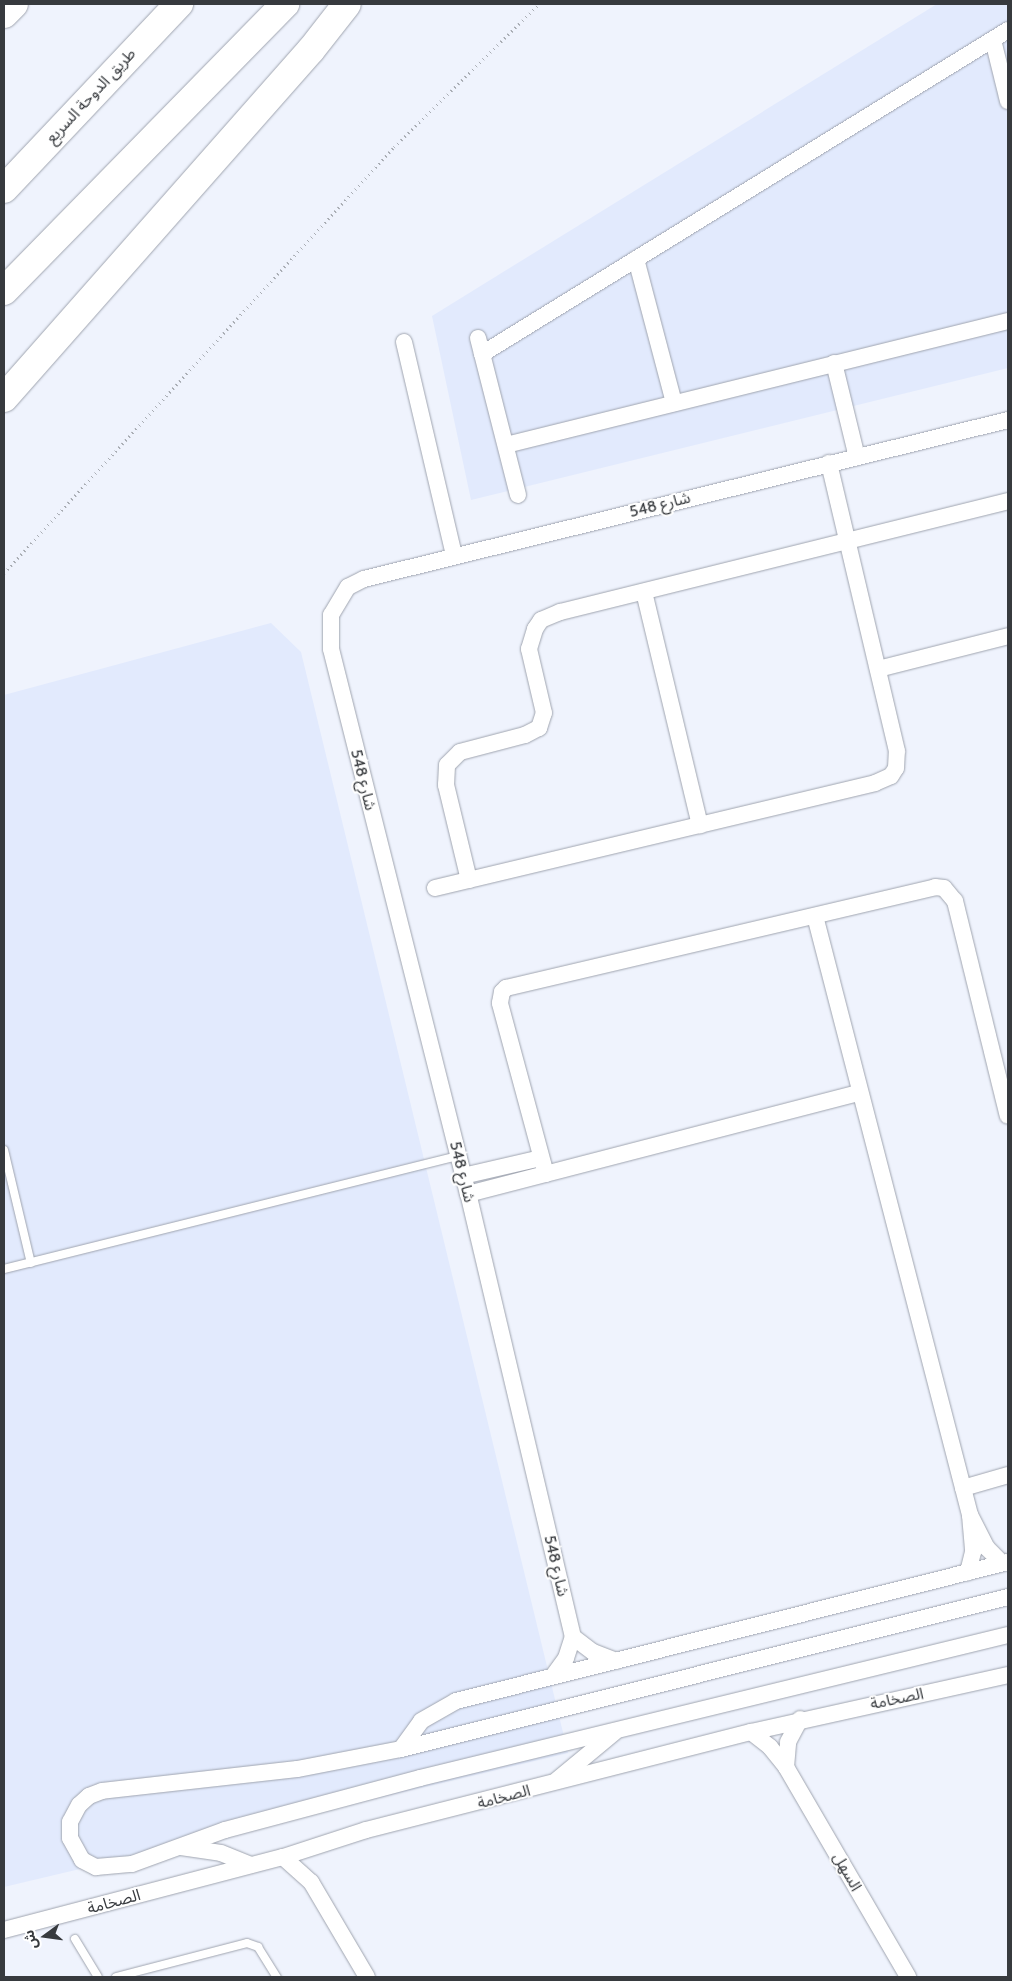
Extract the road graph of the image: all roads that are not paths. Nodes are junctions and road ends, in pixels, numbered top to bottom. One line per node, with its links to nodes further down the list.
1 (14, 4): 5 (highway)
2 (179, 4): 9 (highway, طريق الدوحة السريع)
3 (285, 4): 11 (highway)
4 (347, 4): 15 (highway)
5 (4, 14)
6 (1008, 30): 7 (street)
7 (993, 40): 8 (street); 10 (street)
8 (1008, 101)
9 (4, 189)
10 (636, 259): 16 (street); 18 (street)
11 (4, 291)
12 (1008, 320): 14 (street)
13 (404, 342): 24 (street)
14 (834, 363): 16 (street); 19 (street)
15 (4, 398)
16 (674, 403): 18 (street)
17 (1008, 420): 19 (street, شارع 548)
18 (506, 445): 21 (street)
19 (858, 457): 20 (street, شارع 548)
20 (829, 463): 23 (street); 24 (street, شارع 548)
21 (518, 495)
22 (1008, 501): 23 (street)
23 (848, 542): 25 (street); 27 (street)
24 (454, 556): 35 (street, شارع 548)
25 (644, 592): 28 (street); 29 (street)
26 (1008, 636): 27 (street)
27 (878, 669): 28 (street)
28 (700, 825): 29 (street)
29 (469, 880): 30 (street)
30 (435, 888)
31 (815, 916): 32 (street); 33 (street); 36 (street)
32 (859, 1093): 37 (street); 43 (street)
33 (1008, 1116)
34 (4, 1150): 40 (lane)
35 (458, 1156): 38 (street, شارع 548); 40 (lane)
36 (541, 1158): 37 (street); 38 (street)
37 (546, 1174): 39 (street)
38 (463, 1176): 39 (street, شارع 548)
39 (468, 1194): 49 (street, شارع 548)
40 (31, 1263): 41 (lane)
41 (4, 1269)
42 (1008, 1476): 43 (street)
43 (963, 1488): 44 (street)
44 (970, 1515): 45 (street); 46 (street)
45 (1005, 1563): 46 (street)
46 (968, 1572): 50 (street)
47 (1008, 1597): 56 (street)
48 (1008, 1635): 54 (street)
49 (573, 1638): 50 (street); 52 (street)
50 (616, 1661): 52 (street)
51 (1008, 1675): 53 (street, الصخامة)
52 (553, 1676): 56 (street)
53 (800, 1720): 55 (street, الصخامة); 57 (street)
54 (618, 1729): 58 (street); 60 (street)
55 (751, 1732): 57 (street, السهل); 58 (street, الصخامة)
56 (401, 1749): 60 (street)
57 (786, 1767): 70 (street, السهل)
58 (554, 1783): 59 (street, الصخامة)
59 (319, 1846): 61 (street, الصخامة); 63 (street)
60 (178, 1847): 62 (street)
61 (283, 1857): 62 (street, الصخامة); 63 (street)
62 (252, 1865): 64 (street, الصخامة)
63 (311, 1882): 69 (street)
64 (4, 1930)
65 (75, 1939): 66 (lane)
66 (98, 1977)
67 (116, 1977): 68 (lane)
68 (277, 1977)
69 (368, 1977)
70 (908, 1977)

